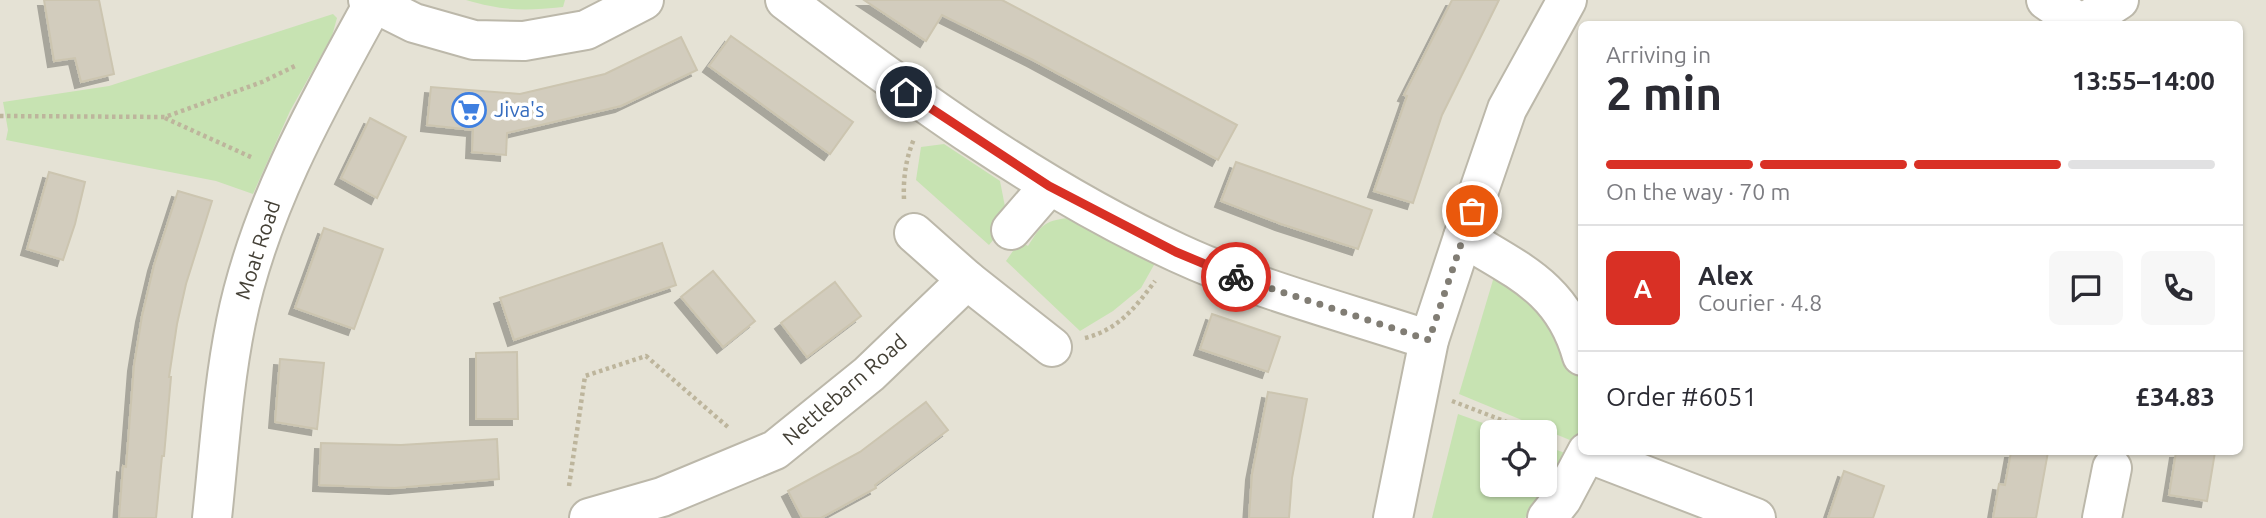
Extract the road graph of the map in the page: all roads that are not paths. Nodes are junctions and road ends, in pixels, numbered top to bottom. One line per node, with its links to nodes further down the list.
1 (643, 0): 6 (street)
2 (785, 0): 9 (street)
3 (1567, 0): 12 (street)
4 (2046, 0): 7 (street)
5 (2119, 0): 8 (street)
6 (370, 2): 21 (street, Moat Road)
7 (2077, 21)
8 (2086, 21)
9 (1049, 186): 10 (street); 14 (street)
10 (1011, 230)
11 (914, 233): 13 (street)
12 (1463, 237): 14 (street); 15 (street)
13 (967, 279): 16 (street); 20 (street, Nettlebarn Road)
14 (1429, 340): 22 (street)
15 (1578, 341)
16 (1052, 347)
17 (1585, 455): 23 (street)
18 (1595, 455): 24 (street)
19 (2112, 468): 25 (street)
20 (579, 505)
21 (212, 518)
22 (1393, 518)
23 (1547, 518)
24 (1756, 518)
25 (2102, 518)

